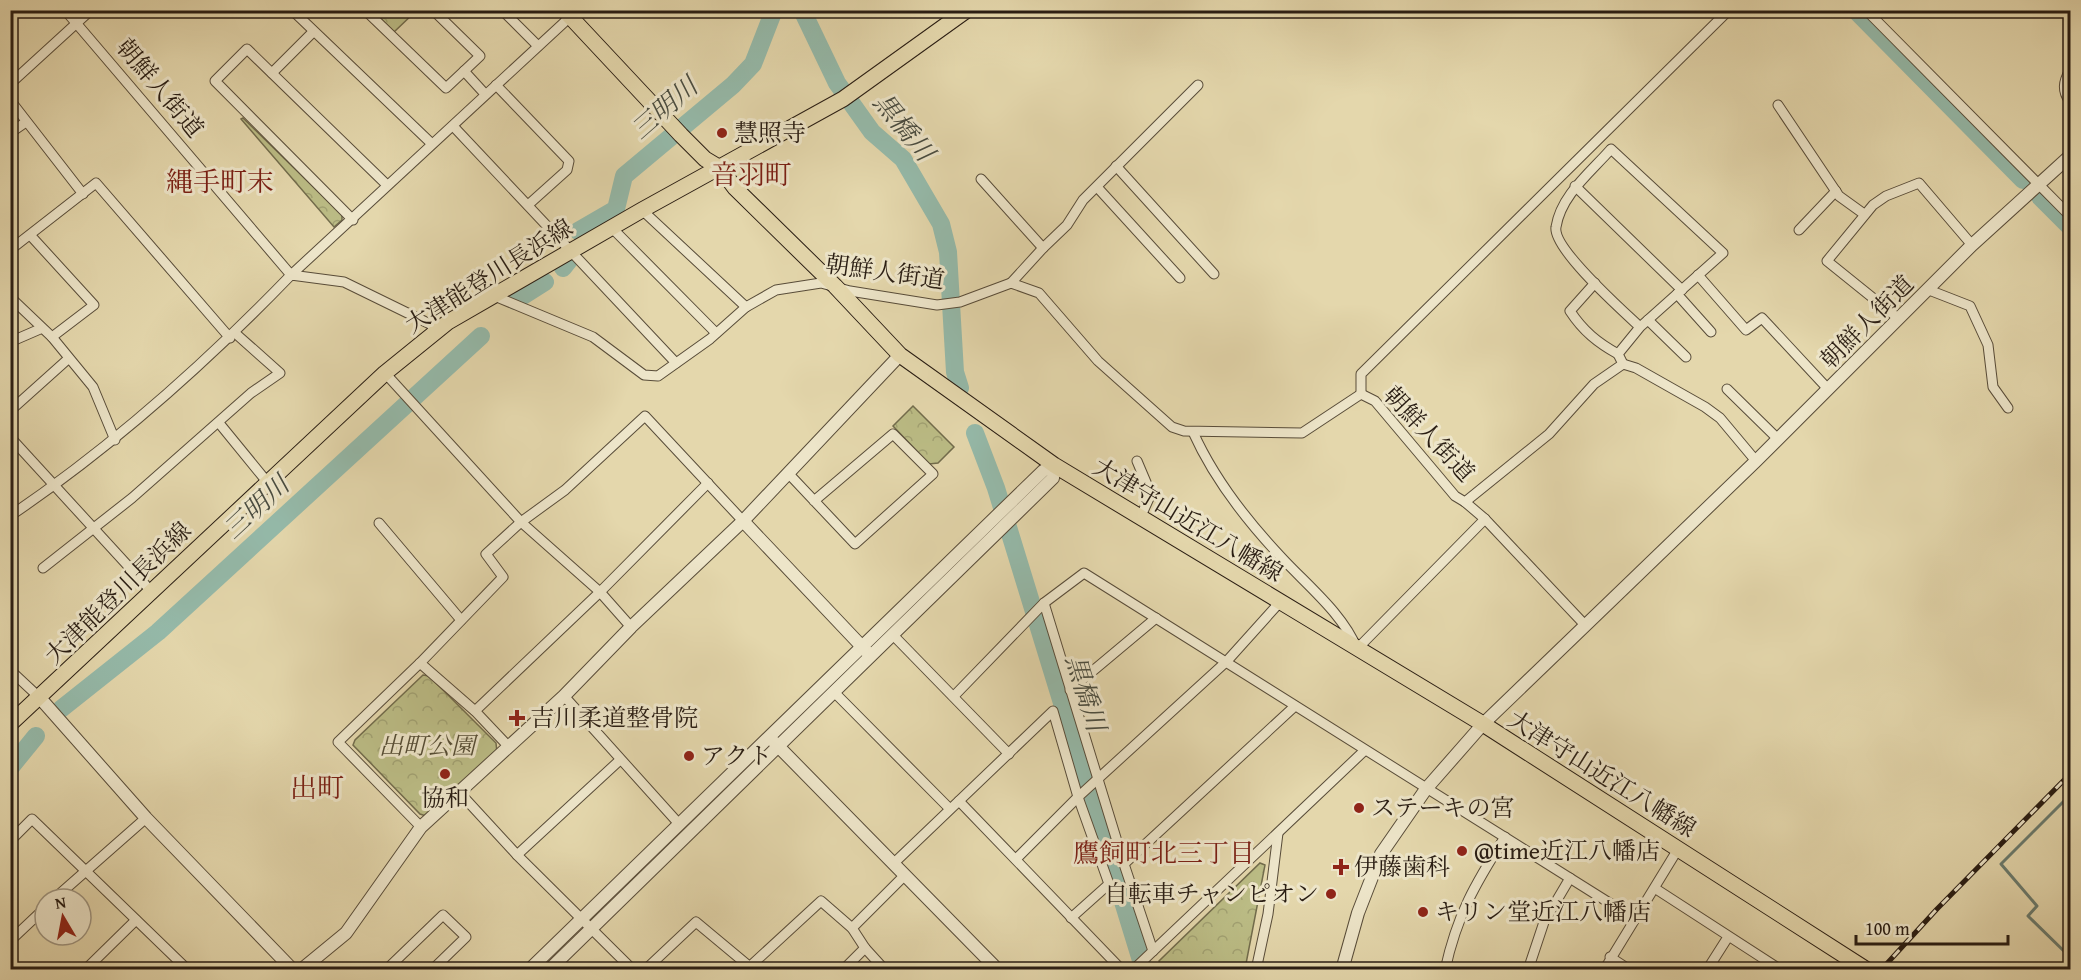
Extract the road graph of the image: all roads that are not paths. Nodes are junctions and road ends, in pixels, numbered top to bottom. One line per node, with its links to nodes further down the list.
1 (65, 10): 11 (street, 朝鮮人街道)
2 (91, 10): 11 (street)
3 (292, 10): 12 (street)
4 (365, 10): 15 (street)
5 (433, 10): 15 (street)
6 (502, 10): 13 (street)
7 (967, 10): 30 (main road, 大津能登川長浜線)
8 (1730, 10): 80 (street)
9 (1866, 10): 32 (street)
10 (567, 14): 13 (street); 30 (main road, 大津守山近江八幡線)
11 (78, 24): 17 (street); 51 (street, 朝鮮人街道)
12 (313, 32): 16 (street); 27 (street)
13 (538, 46): 19 (street)
14 (2070, 70): 22 (street)
15 (464, 71): 20 (street)
16 (272, 73): 33 (street); 42 (street)
17 (10, 84)
18 (1198, 85): 29 (street)
19 (496, 86): 20 (street); 38 (street)
20 (485, 94): 25 (street)
21 (10, 100): 24 (street)
22 (2070, 102)
23 (1778, 105): 36 (street)
24 (26, 122): 26 (street); 37 (street)
25 (453, 126): 27 (street); 38 (street)
26 (10, 133)
27 (432, 144): 33 (street)
28 (2070, 156): 32 (street, 朝鮮人街道)
29 (1116, 166): 35 (street); 50 (street)
30 (720, 168): 39 (main road, 大津能登川長浜線); 56 (main road, 大津守山近江八幡線)
31 (981, 179): 47 (street)
32 (2037, 183): 41 (street); 46 (street, 朝鮮人街道)
33 (387, 185): 42 (street)
34 (1575, 186): 52 (street); 55 (street); 58 (street)
35 (1097, 187): 47 (street); 53 (street)
36 (1836, 191): 40 (street); 44 (street)
37 (83, 194): 45 (street); 68 (street)
38 (528, 205): 49 (street)
39 (642, 210): 43 (main road, 大津能登川長浜線); 61 (street)
40 (1864, 214): 46 (street); 62 (street)
41 (2070, 216)
42 (353, 220): 51 (street)
43 (611, 227): 49 (main road, 大津能登川長浜線); 67 (street)
44 (1799, 230)
45 (31, 236): 48 (street); 69 (street)
46 (1972, 245): 57 (street, 朝鮮人街道)
47 (1043, 248): 54 (street)
48 (10, 250)
49 (570, 251): 59 (main road, 大津能登川長浜線); 75 (street)
50 (1214, 274)
51 (291, 275): 65 (street); 68 (street)
52 (1698, 275): 58 (street); 79 (street)
53 (1180, 278)
54 (1011, 283): 56 (street, 朝鮮人街道); 84 (street, 朝鮮人街道)
55 (1595, 283): 63 (street); 71 (street)
56 (835, 286): 61 (street, 朝鮮人街道); 72 (main road, 大津守山近江八幡線)
57 (1929, 290): 62 (street, 朝鮮人街道); 81 (street)
58 (1679, 292): 63 (street); 66 (street)
59 (492, 295): 65 (main road, 大津能登川長浜線); 75 (street, 朝鮮人街道)
60 (10, 297): 64 (street)
61 (746, 308): 67 (street, 朝鮮人街道)
62 (1899, 319): 79 (street, 朝鮮人街道)
63 (1644, 324): 71 (street); 73 (street)
64 (40, 329): 69 (street); 70 (street)
65 (436, 330): 77 (main road, 大津能登川長浜線)
66 (1711, 332)
67 (716, 333): 75 (street, 朝鮮人街道)
68 (232, 335): 83 (street); 87 (street)
69 (52, 337): 74 (street)
70 (10, 342)
71 (1618, 354): 76 (street)
72 (900, 355): 90 (main road, 大津守山近江八幡線); 91 (street)
73 (1686, 357)
74 (68, 358): 82 (street); 87 (street)
75 (676, 363)
76 (1623, 364): 89 (street); 96 (street, 朝鮮人街道)
77 (385, 374): 92 (main road, 大津能登川長浜線); 101 (street)
78 (1727, 389): 86 (street)
79 (1828, 389): 86 (street, 朝鮮人街道)
80 (1361, 394): 84 (street, 朝鮮人街道); 96 (street, 朝鮮人街道)
81 (2008, 408)
82 (10, 411)
83 (219, 423): 92 (street); 103 (street)
84 (1193, 432): 115 (street)
85 (10, 437): 94 (street)
86 (1778, 439): 89 (street, 朝鮮人街道)
87 (115, 440): 94 (street)
88 (1137, 461): 98 (street)
89 (1756, 461): 112 (street, 朝鮮人街道)
90 (1054, 465): 98 (main road, 大津守山近江八幡線); 104 (street); 104 (street)
91 (788, 473): 95 (street); 100 (street)
92 (268, 483): 106 (main road, 大津能登川長浜線)
93 (708, 483): 100 (street); 101 (street); 107 (street)
94 (55, 484): 97 (street); 103 (street)
95 (814, 501): 95 (street)
96 (1465, 502): 99 (street)
97 (10, 516)
98 (1140, 518): 108 (main road, 大津守山近江八幡線)
99 (1485, 519): 112 (street); 115 (street)
100 (743, 521): 113 (street); 116 (street)
101 (521, 522): 107 (street); 111 (street)
102 (379, 523): 111 (street)
103 (95, 527): 105 (street); 106 (street)
104 (993, 528): 114 (street); 116 (street)
105 (43, 568)
106 (151, 591): 124 (main road, 大津能登川長浜線)
107 (600, 592): 113 (street); 126 (street)
108 (1280, 602): 115 (main road, 大津守山近江八幡線); 117 (street)
109 (1044, 603): 110 (street); 120 (street); 123 (street)
110 (1156, 618): 117 (street); 120 (street)
111 (461, 620): 118 (street)
112 (1585, 625): 128 (street, 朝鮮人街道)
113 (631, 627): 122 (street)
114 (892, 634): 116 (street); 123 (street)
115 (1357, 649): 128 (main road, 大津守山近江八幡線)
116 (866, 651): 121 (street); 129 (street)
117 (1227, 662): 125 (street); 134 (street)
118 (420, 663): 126 (street); 142 (street)
119 (10, 669): 124 (street)
120 (1070, 690): 134 (street)
121 (834, 692): 129 (street); 139 (street)
122 (564, 696): 130 (street); 133 (street)
123 (954, 696): 132 (street)
124 (40, 698): 127 (main road, 大津能登川長浜線); 140 (street)
125 (1295, 706): 131 (street); 150 (street)
126 (475, 711): 130 (street)
127 (10, 724)
128 (1483, 724): 135 (street, 朝鮮人街道); 146 (main road, 大津守山近江八幡線)
129 (774, 741): 141 (street); 149 (street); 161 (street)
130 (509, 747): 136 (street)
131 (1364, 750): 135 (street); 143 (street)
132 (1009, 754): 137 (street); 138 (street)
133 (620, 760): 141 (street); 147 (street)
134 (1098, 780): 137 (street); 150 (street)
135 (1426, 789): 144 (street); 185 (street, 朝鮮人街道)
136 (460, 793): 142 (street); 147 (street)
137 (1078, 797): 148 (street); 156 (street)
138 (959, 801): 139 (street); 148 (street)
139 (949, 808): 149 (street)
140 (146, 818): 151 (street); 171 (street)
141 (681, 825): 158 (street)
142 (421, 827): 172 (street)
143 (1278, 833): 166 (street); 184 (street)
144 (1504, 837): 153 (street); 186 (street)
145 (10, 841): 151 (street)
146 (1678, 849): 155 (street); 192 (main road, 大津守山近江八幡線)
147 (517, 855): 158 (street)
148 (1016, 859): 156 (street)
149 (893, 864): 152 (street)
150 (1124, 864): 166 (street)
151 (86, 869): 154 (street); 160 (street)
152 (904, 876): 162 (street); 181 (street)
153 (1570, 878): 159 (street); 187 (street)
154 (67, 887)
155 (1656, 889): 159 (street); 163 (street)
156 (1071, 918): 182 (street)
157 (33, 919): 164 (street)
158 (582, 919): 161 (street); 175 (street)
159 (1635, 919): 167 (street)
160 (136, 920): 169 (street); 170 (street)
161 (591, 928): 176 (street); 177 (street)
162 (852, 928): 165 (street); 168 (street)
163 (1728, 937): 190 (street); 191 (street)
164 (10, 941)
165 (865, 948): 179 (street); 180 (street)
166 (1152, 952): 183 (street)
167 (1610, 957): 188 (street); 189 (street)
168 (748, 968): 178 (street)
169 (85, 969)
170 (187, 969)
171 (292, 969)
172 (301, 969)
173 (386, 969): 174 (street)
174 (432, 969)
175 (529, 969)
176 (549, 969)
177 (633, 969)
178 (645, 969)
179 (843, 969)
180 (885, 969)
181 (998, 969)
182 (1122, 969)
183 (1133, 969)
184 (1256, 969)
185 (1342, 969)
186 (1446, 969)
187 (1528, 969)
188 (1604, 969)
189 (1630, 969)
190 (1707, 969)
191 (1780, 969)
192 (1867, 969)

